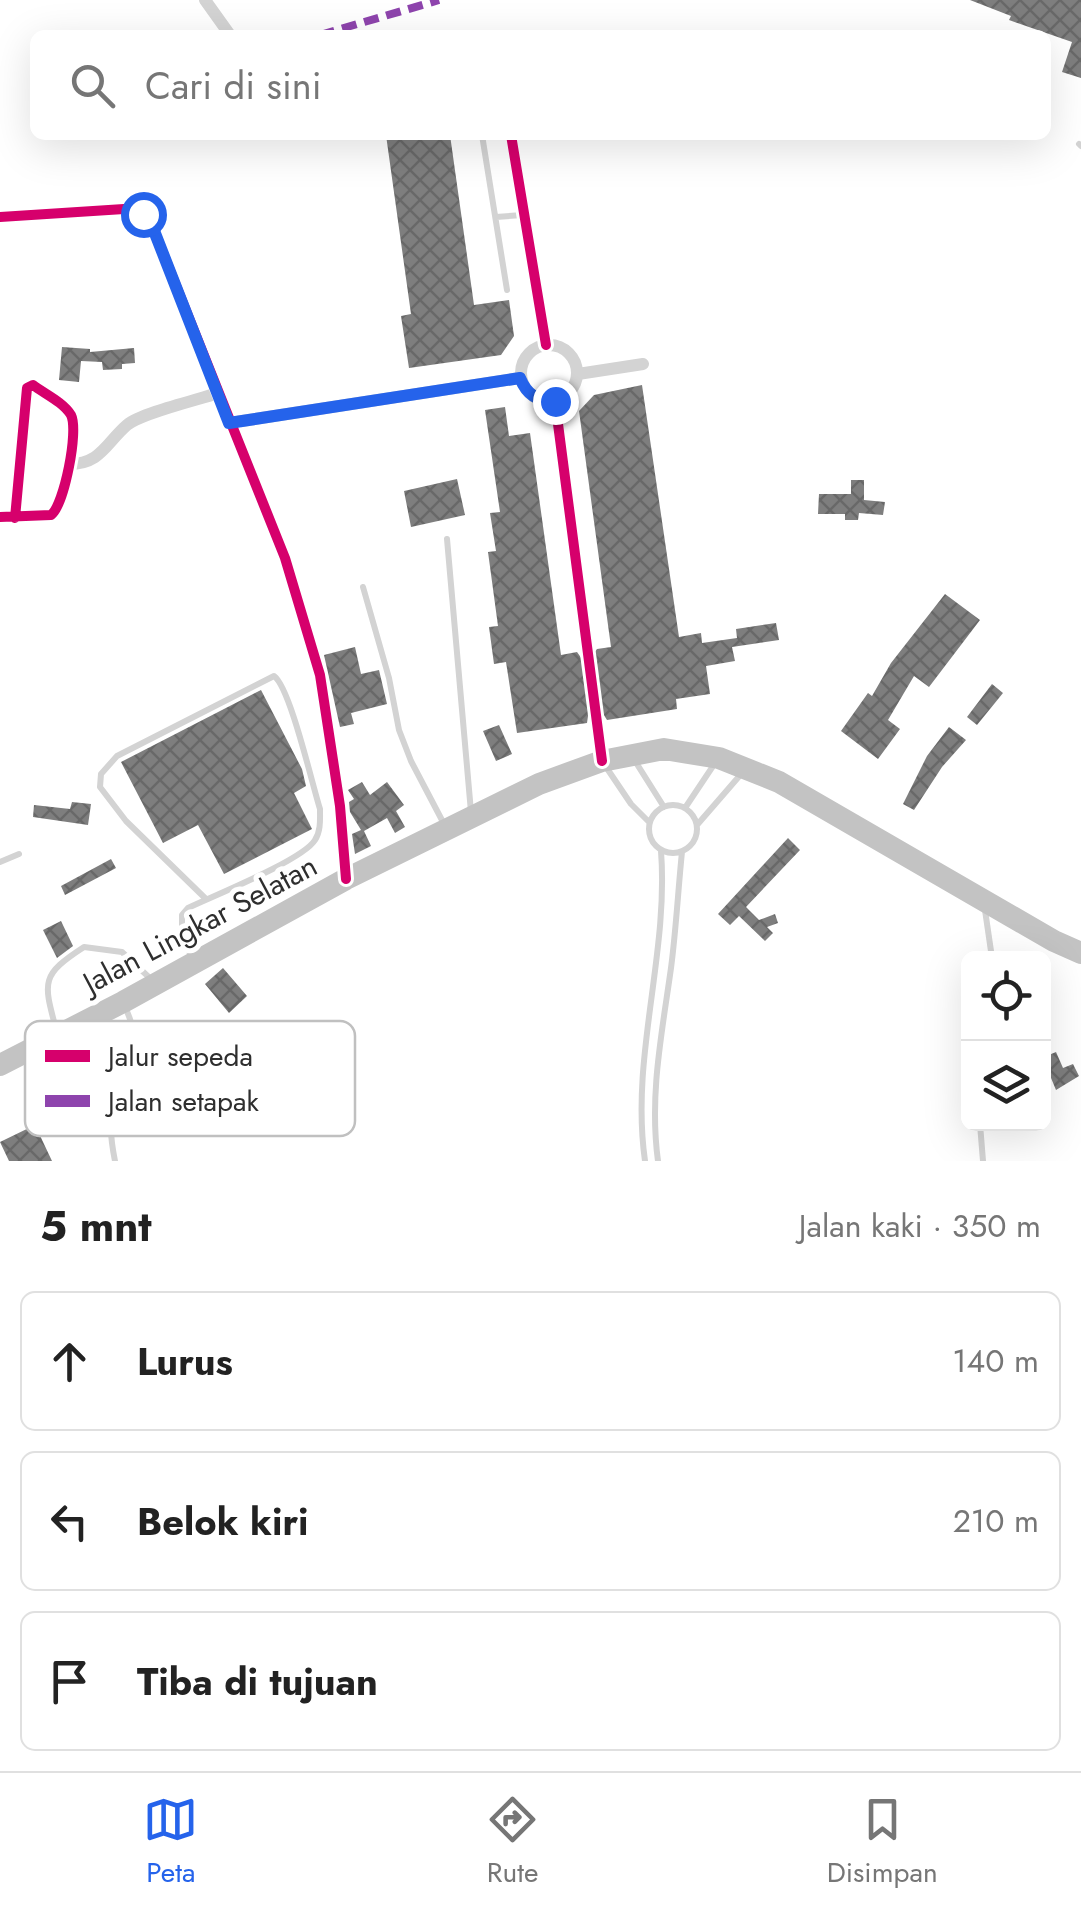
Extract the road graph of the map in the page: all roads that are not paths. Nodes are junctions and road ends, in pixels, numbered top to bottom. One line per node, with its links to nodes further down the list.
1 (205, 0): 2 (street)
2 (226, 30)
3 (483, 140): 7 (lane)
4 (513, 140): 5 (street)
5 (524, 214): 7 (lane); 9 (street)
6 (0, 217): 13 (street)
7 (496, 217): 8 (lane)
8 (508, 290)
9 (546, 344): 11 (street); 12 (street)
10 (643, 364): 11 (street)
11 (578, 374): 14 (street)
12 (520, 378): 14 (street); 15 (street)
13 (218, 393): 15 (street); 16 (street)
14 (555, 401): 20 (street)
15 (229, 423): 36 (street)
16 (70, 464): 17 (street); 17 (street)
17 (7, 517)
18 (448, 539): 28 (lane)
19 (363, 588): 31 (lane)
20 (587, 650)
21 (597, 721): 24 (street)
22 (630, 754): 23 (highway, Jalan Lingkar Selatan); 24 (highway, Jalan Lingkar Selatan); 26 (lane)
23 (719, 758): 25 (highway, Jalan Lingkar Selatan); 27 (lane)
24 (602, 761): 28 (highway, Jalan Lingkar Selatan); 29 (lane)
25 (746, 768): 30 (lane); 37 (highway, Jalan Lingkar Selatan)
26 (664, 806): 27 (lane); 29 (lane)
27 (685, 808): 30 (lane)
28 (472, 818): 31 (highway, Jalan Lingkar Selatan)
29 (649, 822): 32 (lane)
30 (697, 826): 33 (lane)
31 (447, 830): 36 (highway, Jalan Lingkar Selatan)
32 (660, 851): 33 (lane); 52 (lane)
33 (682, 852): 53 (lane)
34 (19, 854): 35 (lane)
35 (0, 862)
36 (346, 879): 41 (highway, Jalan Lingkar Selatan)
37 (984, 898): 39 (lane); 40 (highway, Jalan Lingkar Selatan)
38 (206, 899): 38 (lane); 41 (lane)
39 (991, 951)
40 (1081, 952)
41 (193, 963): 42 (highway, Jalan Lingkar Selatan)
42 (156, 984): 43 (highway, Jalan Lingkar Selatan); 44 (lane)
43 (123, 1002): 45 (highway, Jalan Lingkar Selatan); 46 (lane)
44 (53, 1021)
45 (85, 1021)
46 (132, 1021)
47 (25, 1051): 48 (highway, Jalan Lingkar Selatan)
48 (0, 1064)
49 (981, 1131): 54 (lane)
50 (112, 1136): 51 (lane)
51 (115, 1161)
52 (644, 1161)
53 (658, 1161)
54 (983, 1161)

